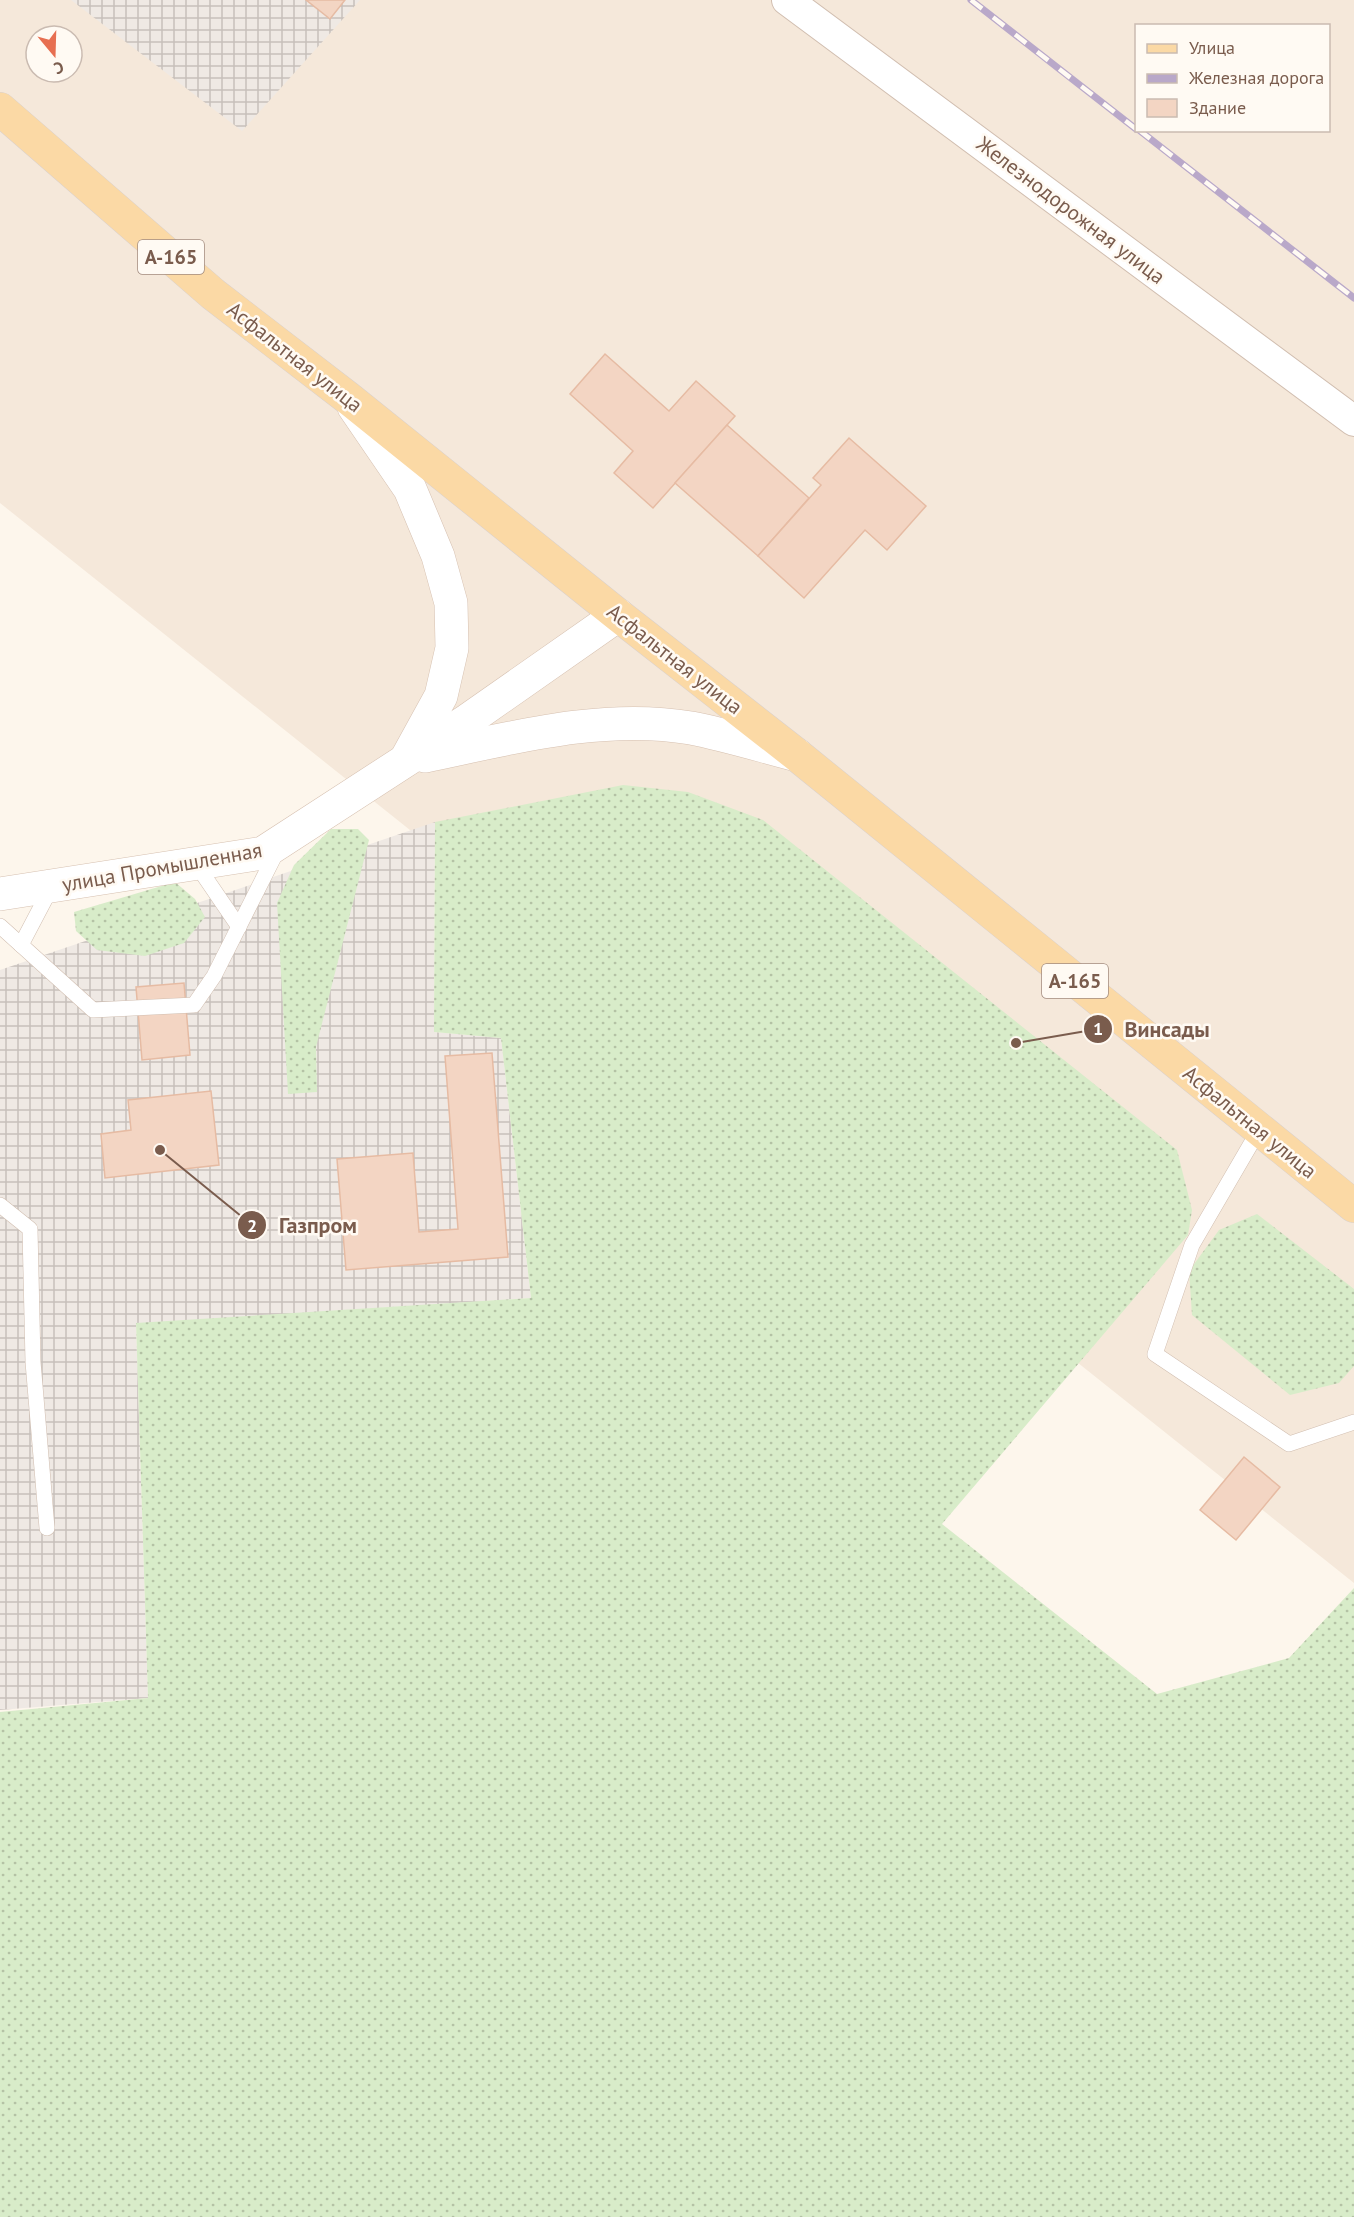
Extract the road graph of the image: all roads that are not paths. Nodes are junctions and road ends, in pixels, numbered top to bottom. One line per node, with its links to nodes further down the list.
1 (787, 0): 4 (street, Железнодорожная улица)
2 (0, 109): 3 (main road, Асфальтная улица / А-165)
3 (348, 398): 5 (main road, Асфальтная улица / А-165); 7 (street)
4 (1354, 421)
5 (618, 615): 6 (main road, Асфальтная улица / А-165); 7 (street, улица Промышленная)
6 (797, 755): 7 (street); 15 (main road, Асфальтная улица / А-165)
7 (406, 760): 8 (street, улица Промышленная)
8 (282, 842): 9 (street, улица Промышленная); 13 (lane)
9 (196, 864): 10 (street, улица Промышленная); 13 (lane)
10 (52, 886): 11 (street, улица Промышленная); 14 (lane)
11 (0, 894)
12 (0, 926): 14 (lane)
13 (239, 927): 14 (lane)
14 (21, 945)
15 (1259, 1130): 17 (main road, Асфальтная улица / А-165); 18 (lane)
16 (0, 1205): 19 (lane)
17 (1354, 1206)
18 (1354, 1422)
19 (47, 1528)

